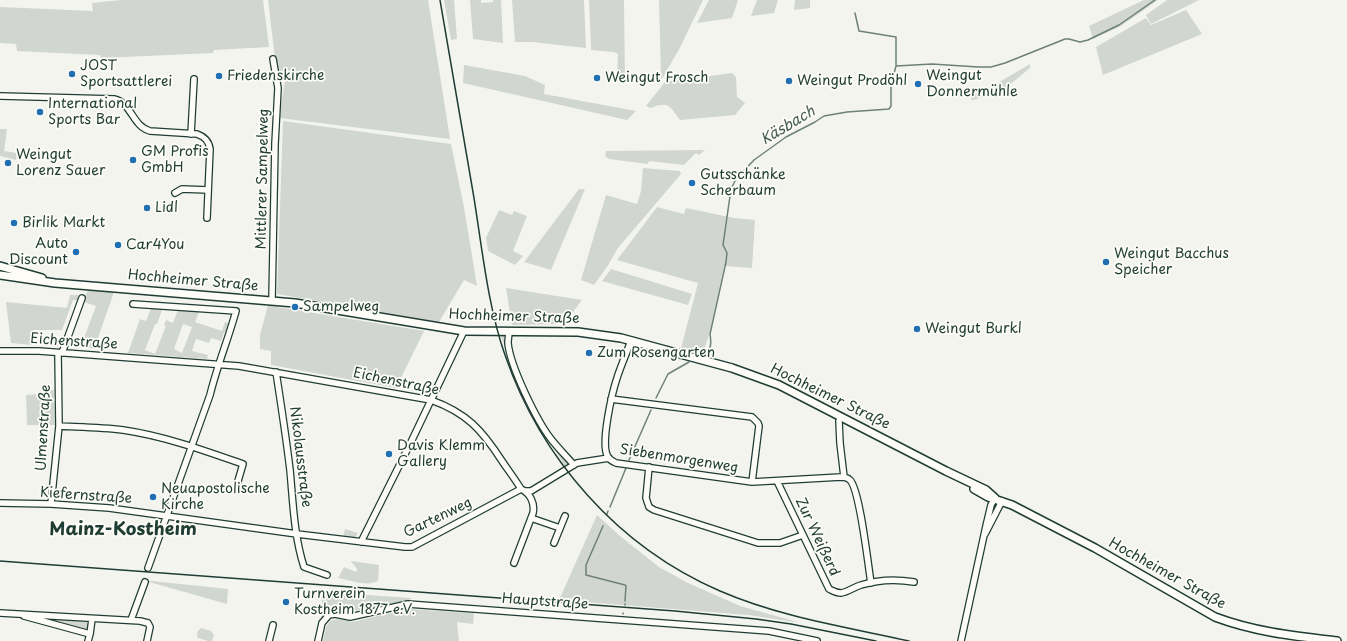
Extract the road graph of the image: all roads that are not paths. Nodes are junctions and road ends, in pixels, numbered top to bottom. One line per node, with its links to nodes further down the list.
1 (273, 59): 12 (street, Mittlerer Sampelweg)
2 (194, 79): 4 (street)
3 (0, 96): 4 (street)
4 (191, 134): 5 (street)
5 (208, 190): 6 (street); 7 (street)
6 (175, 193)
7 (207, 218)
8 (0, 266): 10 (main road, Hochheimer Straße)
9 (0, 275): 10 (main road, Hochheimer Straße)
10 (55, 282): 12 (main road, Hochheimer Straße)
11 (82, 298): 18 (street, Ulmenstraße)
12 (272, 300): 14 (main road, Hochheimer Straße)
13 (133, 304): 19 (street)
14 (464, 330): 15 (main road, Hochheimer Straße); 22 (street)
15 (509, 331): 16 (main road, Hochheimer Straße); 27 (street)
16 (631, 340): 21 (street, Siebenmorgenweg); 34 (main road, Hochheimer Straße)
17 (0, 352): 18 (street, Eichenstraße)
18 (60, 353): 19 (street, Eichenstraße); 24 (street, Ulmenstraße)
19 (218, 365): 20 (street, Eichenstraße); 25 (street)
20 (276, 372): 22 (street, Eichenstraße); 42 (street, Nikolausstraße)
21 (611, 399): 26 (street, Siebenmorgenweg); 32 (street)
22 (431, 400): 33 (street, Eichenstraße); 45 (street)
23 (839, 421): 29 (street)
24 (59, 426): 25 (street); 37 (street, Ulmenstraße)
25 (190, 446): 30 (street); 38 (street)
26 (609, 458): 27 (street, Gartenweg); 28 (street, Siebenmorgenweg)
27 (574, 465): 33 (street, Gartenweg)
28 (649, 467): 32 (street, Siebenmorgenweg); 43 (street)
29 (844, 477): 31 (street, Siebenmorgenweg); 52 (street)
30 (238, 481)
31 (777, 481): 32 (street, Siebenmorgenweg); 43 (street, Zur Weißerd)
32 (752, 482)
33 (524, 490): 40 (street, Eichenstraße); 45 (street, Gartenweg)
34 (995, 498): 35 (main road, Hochheimer Straße); 44 (street)
35 (1002, 501): 44 (street); 65 (main road, Hochheimer Straße)
36 (0, 504): 37 (street, Kiefernstraße)
37 (51, 504): 38 (street, Kiefernstraße)
38 (167, 516): 42 (street, Kiefernstraße); 48 (street)
39 (565, 516): 41 (street)
40 (531, 518): 41 (street); 47 (street, Eichenstraße)
41 (560, 528): 46 (street)
42 (297, 534): 45 (street, Kiefernstraße); 49 (street, Nikolausstraße)
43 (802, 535): 52 (street, Zur Weißerd)
44 (983, 538): 59 (street)
45 (360, 542)
46 (554, 543)
47 (514, 563)
48 (148, 568)
49 (327, 575)
50 (145, 582): 56 (street)
51 (914, 582): 52 (street, Zur Weißerd)
52 (871, 583)
53 (0, 613): 54 (street)
54 (12, 613): 55 (street); 58 (street)
55 (92, 619): 56 (street); 58 (street)
56 (131, 620): 61 (street)
57 (273, 625): 62 (street)
58 (90, 634): 60 (street)
59 (961, 638)
60 (88, 641)
61 (147, 641)
62 (269, 641)
63 (318, 641): 64 (street, Hauptstraße)
64 (817, 641)
65 (1337, 641)

